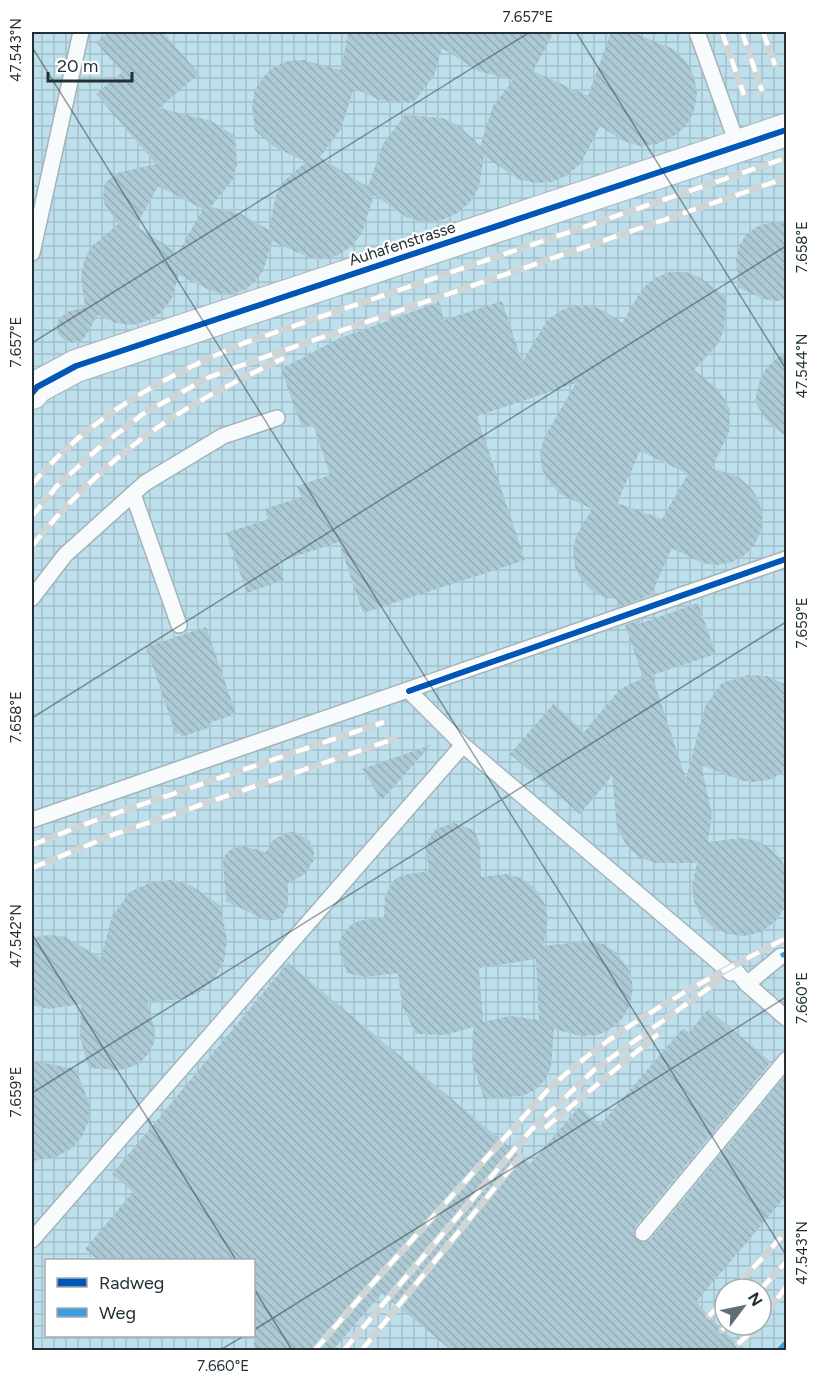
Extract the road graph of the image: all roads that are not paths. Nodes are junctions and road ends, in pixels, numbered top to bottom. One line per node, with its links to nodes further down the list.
1 (81, 32): 5 (lane)
2 (697, 32): 4 (lane)
3 (786, 130): 4 (street, Auhafenstrasse)
4 (738, 146): 6 (street, Auhafenstrasse)
5 (32, 253)
6 (32, 393)
7 (277, 418): 8 (lane)
8 (133, 494): 10 (lane); 11 (lane)
9 (786, 559): 12 (lane)
10 (32, 598)
11 (179, 625)
12 (409, 691): 13 (lane); 14 (lane)
13 (462, 745): 16 (lane); 20 (lane)
14 (32, 820)
15 (781, 956): 16 (lane)
16 (747, 984): 17 (lane)
17 (786, 1018)
18 (786, 1060): 19 (lane)
19 (643, 1233)
20 (32, 1240)

